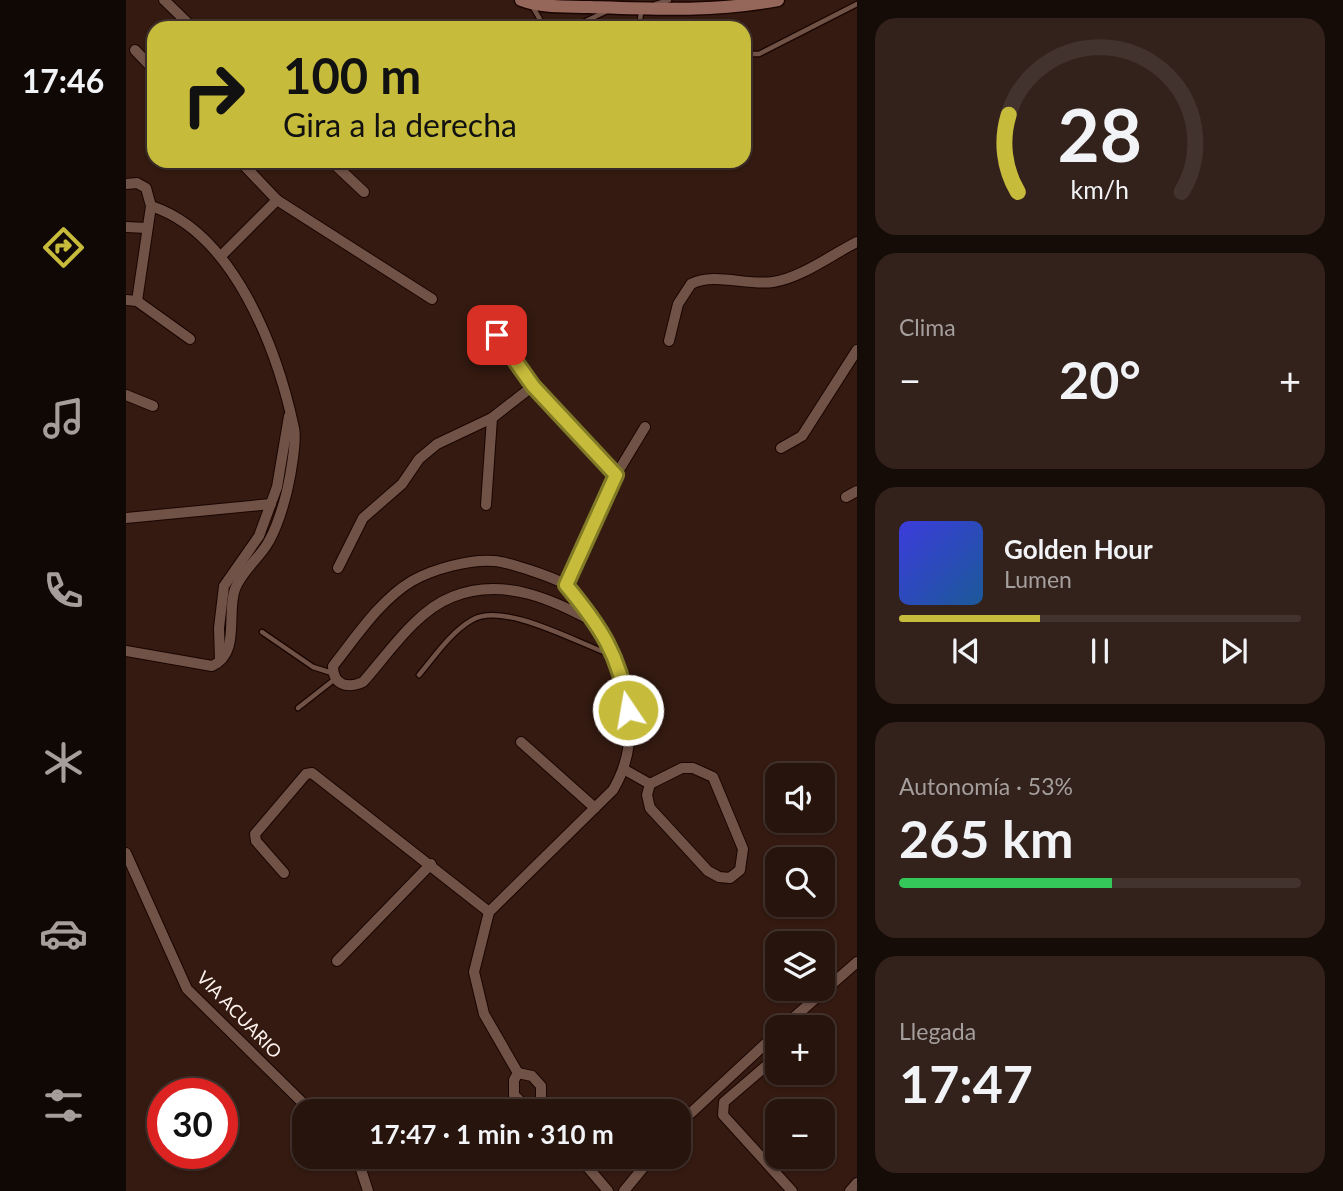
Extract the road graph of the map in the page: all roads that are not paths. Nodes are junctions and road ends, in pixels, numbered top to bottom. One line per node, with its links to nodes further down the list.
1 (163, 0): 8 (street)
2 (669, 0): 7 (lane)
3 (778, 0): 7 (street)
4 (526, 2): 6 (street); 9 (lane)
5 (856, 4): 13 (lane)
6 (614, 8): 7 (street); 10 (lane)
7 (641, 8): 11 (lane)
8 (186, 21)
9 (540, 21)
10 (586, 21)
11 (640, 21)
12 (135, 50): 14 (street)
13 (751, 54)
14 (147, 62)
15 (247, 168): 19 (street)
16 (338, 168): 18 (street)
17 (126, 184): 20 (street)
18 (364, 192)
19 (277, 200): 24 (street); 25 (street)
20 (150, 206): 22 (street); 24 (street)
21 (126, 227): 22 (street)
22 (148, 228): 27 (street)
23 (856, 242): 30 (street)
24 (221, 256): 35 (street)
25 (432, 299)
26 (126, 300): 27 (street)
27 (137, 302): 29 (street)
28 (497, 335): 32 (street)
29 (190, 339)
30 (669, 341)
31 (856, 350): 38 (street)
32 (533, 386): 36 (street); 39 (street)
33 (126, 396): 34 (street)
34 (153, 406)
35 (289, 416): 42 (street); 51 (street)
36 (492, 418): 43 (street); 45 (street)
37 (645, 427): 39 (street)
38 (781, 448)
39 (616, 475): 46 (street)
40 (856, 491): 41 (street)
41 (846, 497)
42 (271, 504): 44 (street); 51 (street)
43 (486, 505)
44 (126, 518)
45 (338, 568)
46 (566, 585): 47 (street); 53 (street)
47 (599, 625): 50 (street); 53 (street)
48 (262, 632): 53 (lane)
49 (126, 651): 51 (street)
50 (616, 657): 52 (lane); 56 (street)
51 (220, 660)
52 (419, 675)
53 (334, 676): 54 (lane)
54 (298, 708)
55 (521, 742): 58 (street)
56 (625, 770): 57 (street); 58 (street)
57 (650, 784): 57 (street)
58 (595, 808): 62 (street)
59 (126, 853): 69 (street, VIA ACUARIO)
60 (431, 864): 61 (street); 62 (street); 63 (street)
61 (284, 873)
62 (489, 912): 68 (street)
63 (337, 961)
64 (856, 962): 65 (street)
65 (796, 1015)
66 (765, 1044): 72 (street)
67 (765, 1067): 79 (street)
68 (517, 1073): 70 (street); 71 (street)
69 (299, 1099)
70 (518, 1099)
71 (543, 1099)
72 (691, 1113)
73 (361, 1169): 76 (street)
74 (589, 1169): 77 (street)
75 (642, 1169): 78 (street)
76 (368, 1191)
77 (608, 1191)
78 (624, 1191)
79 (792, 1191)

